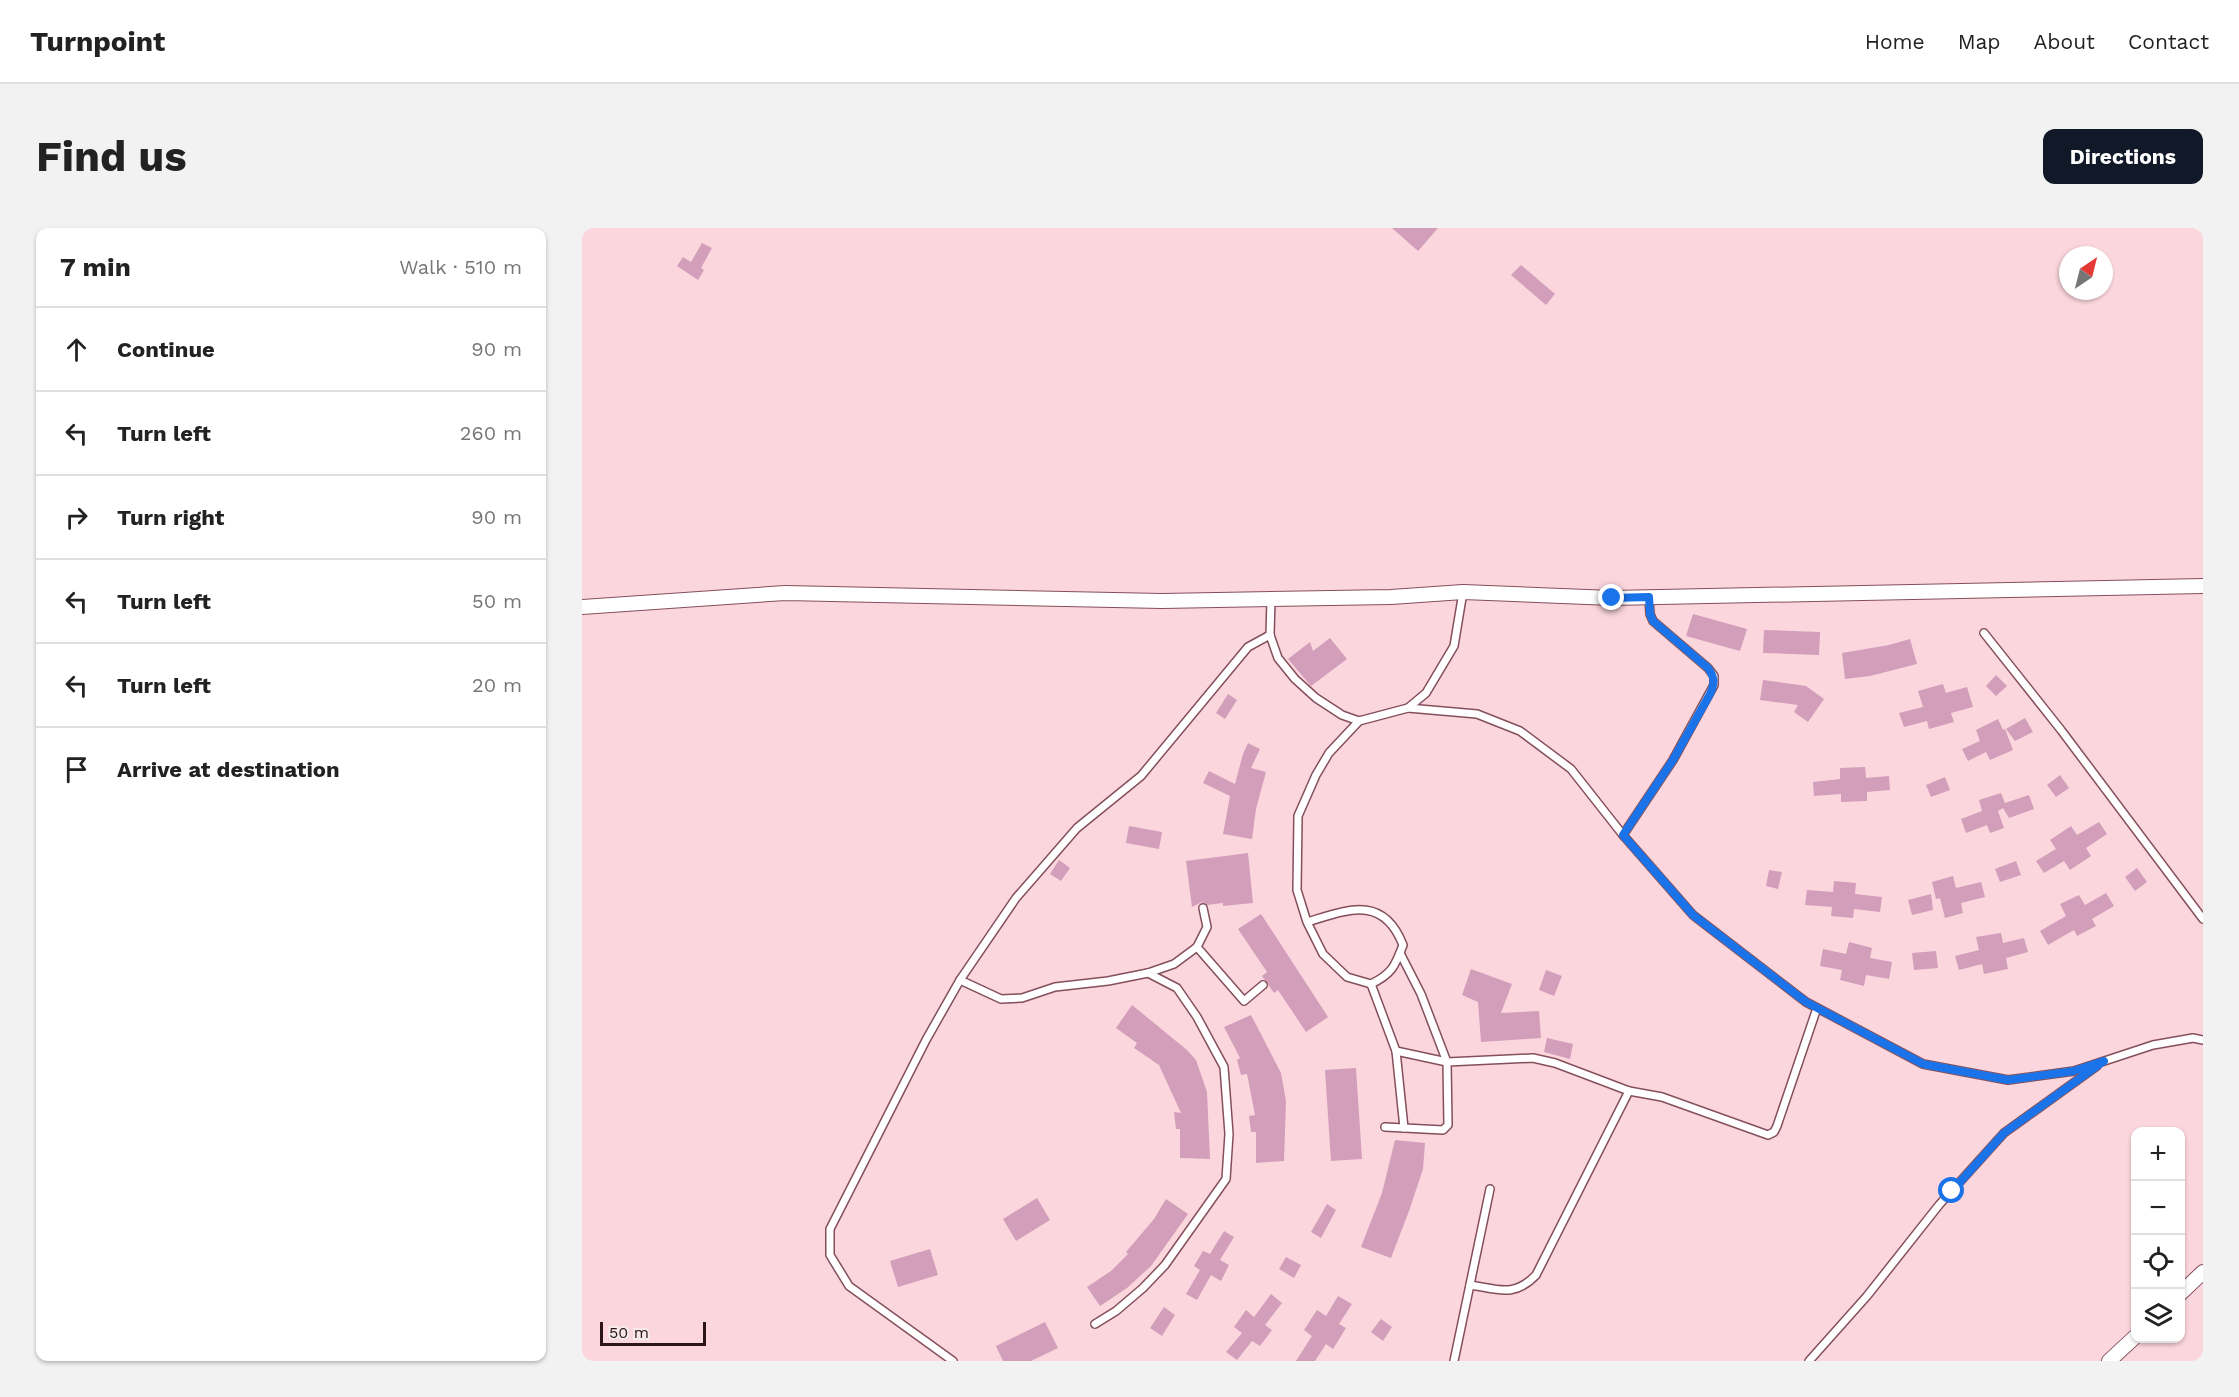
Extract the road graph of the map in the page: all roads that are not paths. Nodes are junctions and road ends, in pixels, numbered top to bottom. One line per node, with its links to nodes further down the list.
1 (2203, 586): 3 (street)
2 (1463, 592): 3 (street); 4 (street); 8 (lane)
3 (1649, 597): 10 (lane)
4 (1271, 599): 5 (street); 7 (lane)
5 (582, 607)
6 (1984, 633): 12 (lane)
7 (1270, 635): 9 (lane); 17 (lane)
8 (1408, 708): 9 (lane); 10 (lane)
9 (1359, 721): 13 (lane)
10 (1623, 835): 20 (lane)
11 (1203, 908): 14 (lane)
12 (2203, 919)
13 (1307, 922): 15 (lane); 18 (lane)
14 (1197, 947): 16 (lane); 19 (lane)
15 (1400, 953): 18 (lane); 24 (lane)
16 (1148, 973): 17 (lane); 32 (lane)
17 (960, 980): 34 (lane)
18 (1371, 984): 22 (lane)
19 (1263, 985)
20 (1817, 1008): 23 (lane); 25 (lane)
21 (2203, 1040): 23 (lane)
22 (1396, 1051): 24 (lane); 27 (lane)
23 (2104, 1061): 36 (lane)
24 (1447, 1062): 25 (lane); 27 (lane)
25 (1629, 1091): 30 (lane)
26 (1385, 1126): 27 (lane)
27 (1404, 1128)
28 (1490, 1189): 30 (lane)
29 (2203, 1272): 31 (street)
30 (1470, 1285): 35 (lane)
31 (2185, 1290)
32 (1095, 1324)
33 (2131, 1341): 37 (street)
34 (954, 1361)
35 (1454, 1361)
36 (1809, 1361)
37 (2109, 1361)

